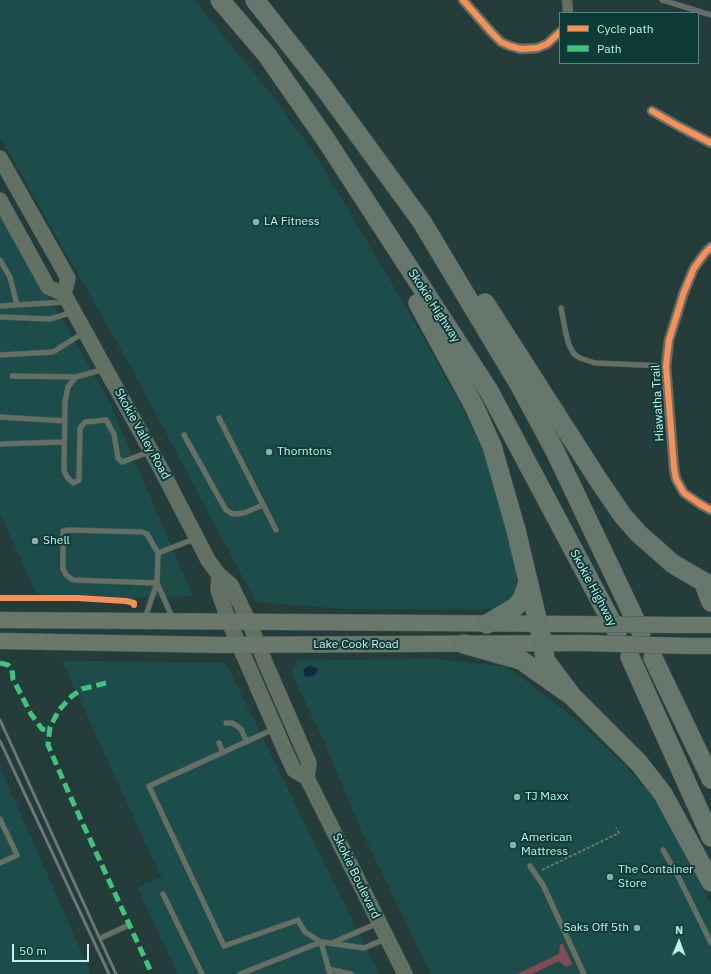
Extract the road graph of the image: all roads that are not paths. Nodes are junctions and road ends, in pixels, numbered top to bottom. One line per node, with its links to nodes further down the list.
1 (220, 0): 8 (highway, Skokie Highway)
2 (255, 0): 12 (highway, Skokie Highway)
3 (463, 0): 6 (street)
4 (662, 0): 5 (lane)
5 (711, 15)
6 (559, 33)
7 (652, 111): 9 (street)
8 (326, 140): 39 (highway); 51 (highway, Skokie Highway)
9 (711, 143)
10 (0, 158): 15 (main road)
11 (1, 202): 15 (main road)
12 (422, 222): 41 (highway); 52 (highway, Skokie Highway)
13 (711, 248): 22 (street, Hiawatha Trail)
14 (0, 260): 16 (lane)
15 (69, 302): 16 (lane); 19 (lane); 20 (main road, Skokie Valley Road)
16 (17, 305): 17 (lane)
17 (0, 306)
18 (562, 308): 22 (lane)
19 (0, 317)
20 (85, 332): 21 (lane); 23 (main road, Skokie Valley Road)
21 (0, 355)
22 (666, 366): 34 (street, Hiawatha Trail)
23 (106, 369): 25 (lane); 32 (main road, Skokie Valley Road)
24 (12, 376): 25 (lane)
25 (76, 377): 28 (lane)
26 (0, 417): 28 (lane)
27 (219, 418): 33 (lane)
28 (65, 421): 30 (lane)
29 (184, 435): 33 (lane)
30 (64, 442): 31 (lane); 32 (lane)
31 (0, 444)
32 (152, 451): 36 (main road, Skokie Valley Road)
33 (263, 505): 35 (lane)
34 (711, 510)
35 (276, 530)
36 (197, 538): 37 (lane); 38 (main road, Skokie Valley Road)
37 (158, 553): 40 (lane); 40 (lane)
38 (219, 575): 46 (main road); 47 (main road, Skokie Valley Road)
39 (528, 582): 48 (highway); 49 (highway)
40 (157, 583): 44 (lane); 45 (lane)
41 (707, 583): 42 (highway)
42 (711, 602)
43 (0, 620): 44 (main road, Lake Cook Road)
44 (144, 621): 45 (main road, Lake Cook Road)
45 (174, 622): 46 (main road, Lake Cook Road)
46 (230, 622): 47 (main road, Lake Cook Road); 56 (main road)
47 (249, 622): 48 (main road, Lake Cook Road); 57 (main road, Skokie Valley Road)
48 (488, 624): 49 (main road, Lake Cook Road)
49 (538, 624): 50 (main road, Lake Cook Road, bridge); 55 (highway)
50 (711, 625)
51 (617, 632)
52 (641, 632)
53 (0, 641): 56 (main road, Lake Cook Road)
54 (464, 644): 55 (main road, Lake Cook Road); 57 (main road, Lake Cook Road); 61 (highway)
55 (543, 644): 58 (main road, Lake Cook Road, bridge); 61 (highway)
56 (240, 645): 57 (main road, Lake Cook Road); 63 (main road, Skokie Boulevard)
57 (258, 645): 67 (main road, Skokie Boulevard)
58 (711, 646)
59 (630, 657): 70 (highway)
60 (653, 658): 68 (highway)
61 (572, 696): 74 (highway)
62 (226, 723): 64 (lane)
63 (275, 729): 64 (lane); 67 (main road, Skokie Boulevard)
64 (247, 742): 66 (lane)
65 (219, 743): 66 (lane)
66 (223, 753): 80 (lane)
67 (307, 778): 76 (main road, Skokie Boulevard)
68 (711, 779)
69 (0, 819): 72 (lane)
70 (711, 837)
71 (663, 850): 82 (lane)
72 (0, 863)
73 (530, 866): 88 (lane)
74 (711, 882)
75 (163, 894): 85 (lane)
76 (379, 922): 79 (main road, Skokie Boulevard); 81 (lane)
77 (129, 925): 78 (lane)
78 (103, 937)
79 (386, 938): 81 (lane); 87 (main road, Skokie Boulevard)
80 (321, 942): 81 (lane); 83 (lane); 84 (lane)
81 (331, 943)
82 (711, 943)
83 (329, 972): 86 (lane)
84 (243, 973)
85 (202, 974)
86 (351, 974)
87 (405, 974)
88 (584, 974)

